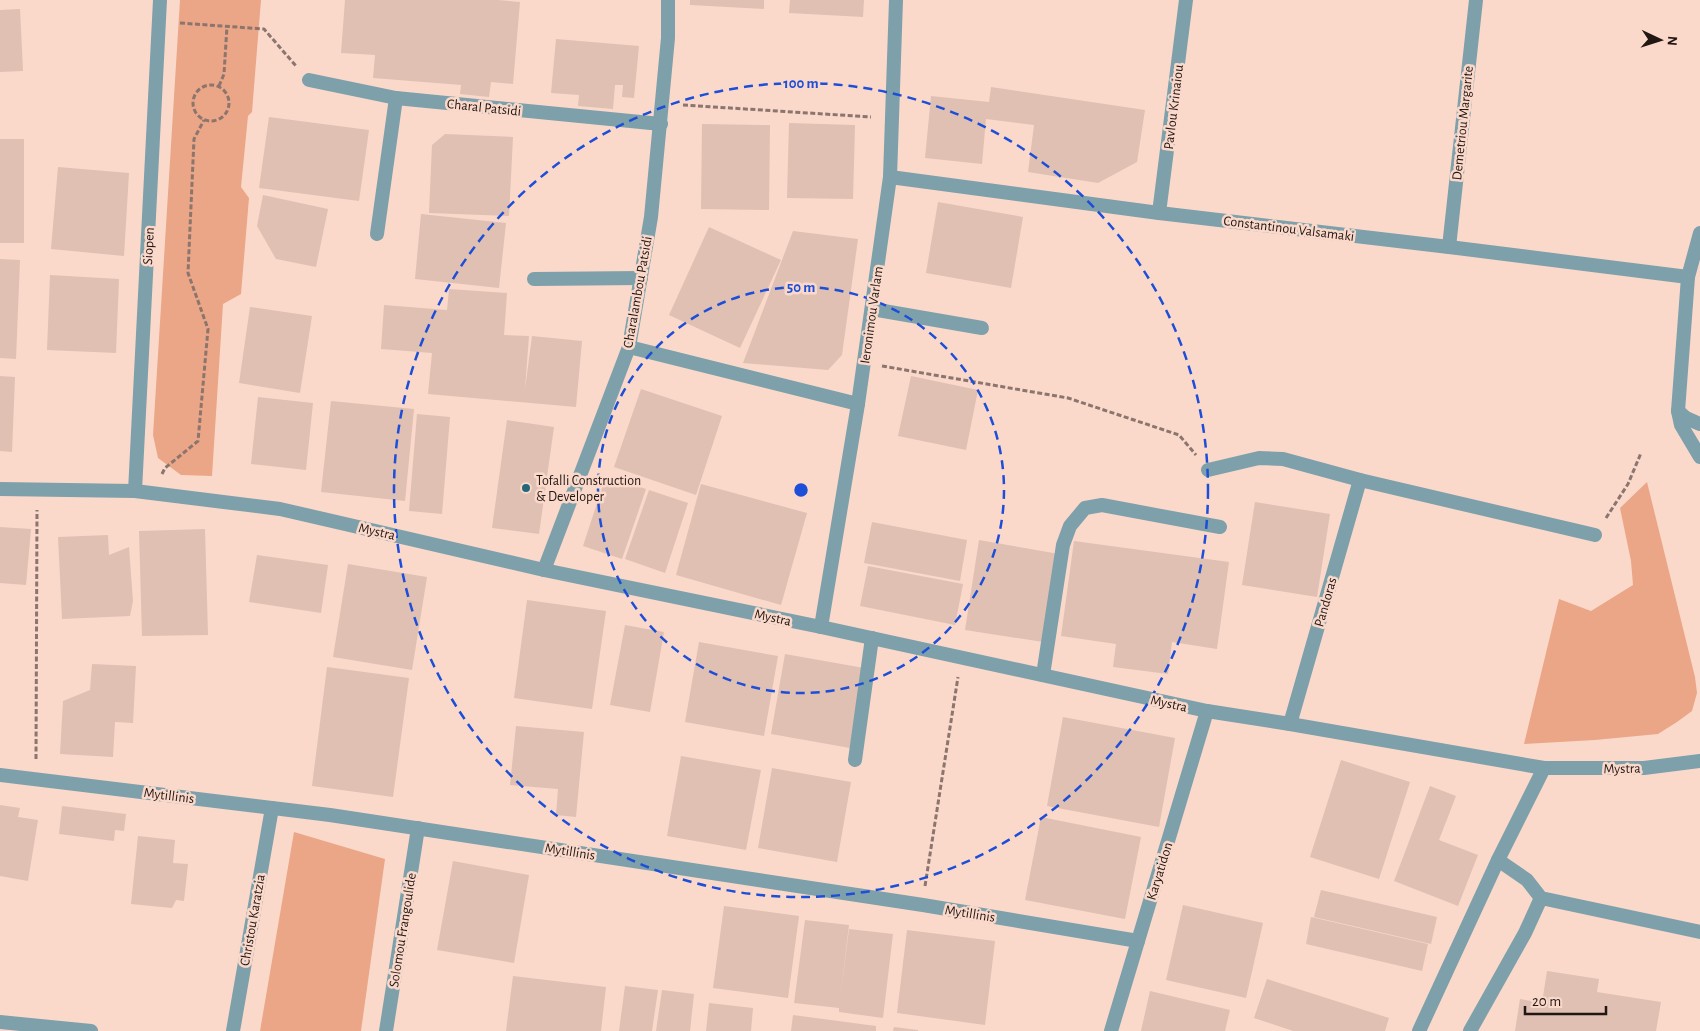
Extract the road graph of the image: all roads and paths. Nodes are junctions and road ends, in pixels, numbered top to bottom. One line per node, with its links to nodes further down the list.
1 (160, 0): 6 (street, Siopen)
2 (668, 0): 11 (street, Charalambou Patsidi)
3 (896, 0): 12 (street, Ieronimou Varlam)
4 (1186, 0): 16 (street, Pavlou Krinaiou)
5 (1476, 0): 19 (street, Demetriou Margarite)
6 (159, 21): 7 (path); 36 (street, Siopen)
7 (227, 26): 8 (path); 9 (path)
8 (309, 80): 10 (street, Charal Patsidi)
9 (219, 86): 13 (path); 13 (path)
10 (396, 98): 14 (street, Charal Patsidi); 18 (street)
11 (662, 104): 12 (path); 14 (street, Charalambou Patsidi)
12 (892, 118): 15 (street, Ieronimou Varlam)
13 (204, 120): 37 (path)
14 (660, 124): 22 (street, Charalambou Patsidi)
15 (890, 177): 16 (street, Constantinou Valsamaki); 23 (street, Ieronimou Varlam)
16 (1159, 213): 19 (street, Constantinou Valsamaki)
17 (1700, 233): 20 (street)
18 (376, 234)
19 (1449, 247): 20 (street, Constantinou Valsamaki)
20 (1688, 277): 28 (street)
21 (534, 278): 22 (street)
22 (641, 278): 25 (street, Charalambou Patsidi)
23 (872, 309): 24 (street); 26 (street, Ieronimou Varlam)
24 (982, 328)
25 (629, 347): 27 (street); 40 (street, Charalambou Patsidi)
26 (864, 364): 27 (street, Ieronimou Varlam); 32 (path)
27 (858, 404): 41 (street, Ieronimou Varlam)
28 (1678, 411): 29 (street); 31 (street)
29 (1700, 424)
30 (1642, 453): 39 (path)
31 (1700, 457)
32 (1208, 470): 33 (street)
33 (1360, 480): 39 (street); 46 (street, Pandoras)
34 (0, 490): 35 (street, Mystra)
35 (37, 490): 36 (street, Mystra); 51 (path)
36 (135, 491): 37 (street, Mystra)
37 (153, 493): 40 (street, Mystra)
38 (1220, 526): 44 (street)
39 (1595, 535)
40 (544, 570): 41 (street, Mystra)
41 (821, 627): 42 (street, Mystra)
42 (872, 638): 43 (street, Mystra); 47 (street)
43 (961, 657): 44 (street, Mystra); 56 (path)
44 (1043, 675): 45 (street, Mystra)
45 (1207, 711): 46 (street, Mystra); 58 (street, Karyatidon)
46 (1290, 724): 49 (street, Mystra)
47 (855, 760)
48 (1700, 761): 49 (street, Mystra)
49 (1544, 768): 54 (street)
50 (0, 775): 51 (street, Mytillinis)
51 (36, 779): 52 (street, Mytillinis)
52 (272, 808): 53 (street, Mytillinis); 61 (street, Christou Karatzia)
53 (418, 828): 56 (street, Mytillinis); 62 (street, Solomou Frangoulide)
54 (1498, 860): 55 (street); 64 (street)
55 (1541, 898): 57 (street); 65 (street)
56 (922, 905): 58 (street, Mytillinis)
57 (1700, 932)
58 (1138, 941): 63 (street, Karyatidon)
59 (0, 1022): 60 (street)
60 (91, 1031)
61 (233, 1031)
62 (386, 1031)
63 (1112, 1031)
64 (1419, 1031)
65 (1470, 1031)

